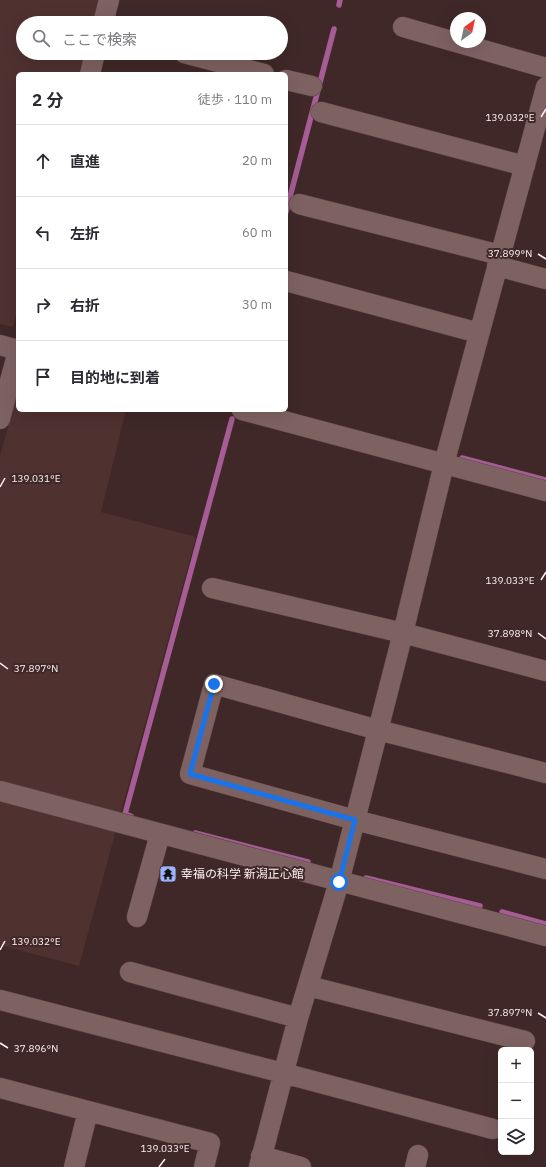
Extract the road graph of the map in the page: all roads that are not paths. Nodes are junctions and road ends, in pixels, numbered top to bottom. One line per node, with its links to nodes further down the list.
1 (109, 0): 2 (street)
2 (105, 16)
3 (403, 27): 6 (street)
4 (93, 60): 7 (street)
5 (211, 60): 8 (street)
6 (546, 68)
7 (90, 72)
8 (256, 72)
9 (288, 80): 10 (street)
10 (312, 86)
11 (546, 87): 13 (street)
12 (321, 112): 13 (street)
13 (525, 166): 15 (street)
14 (299, 204): 15 (street)
15 (499, 261): 16 (street); 18 (street)
16 (546, 279)
17 (288, 282): 18 (street)
18 (479, 333): 24 (street)
19 (0, 345): 20 (street)
20 (16, 349)
21 (16, 358): 23 (street)
22 (249, 412): 24 (street)
23 (0, 419)
24 (444, 464): 25 (street); 27 (street)
25 (546, 491)
26 (212, 588): 27 (street)
27 (403, 633): 28 (street); 29 (street)
28 (546, 671)
29 (378, 730): 30 (street); 32 (street); 32 (street)
30 (546, 773)
31 (0, 791): 33 (street)
32 (355, 820): 34 (street); 35 (street)
33 (160, 834): 35 (street); 36 (street)
34 (546, 869)
35 (339, 882): 37 (street); 39 (street)
36 (137, 917)
37 (546, 936)
38 (130, 972): 41 (street)
39 (308, 986): 41 (street); 42 (street)
40 (0, 1000): 43 (street)
41 (298, 1018): 43 (street)
42 (525, 1041)
43 (283, 1073): 46 (street); 47 (street)
44 (0, 1088): 45 (street)
45 (88, 1111): 48 (street); 49 (street)
46 (493, 1129)
47 (260, 1162): 50 (street)
48 (74, 1167)
49 (204, 1167)
50 (301, 1167)

